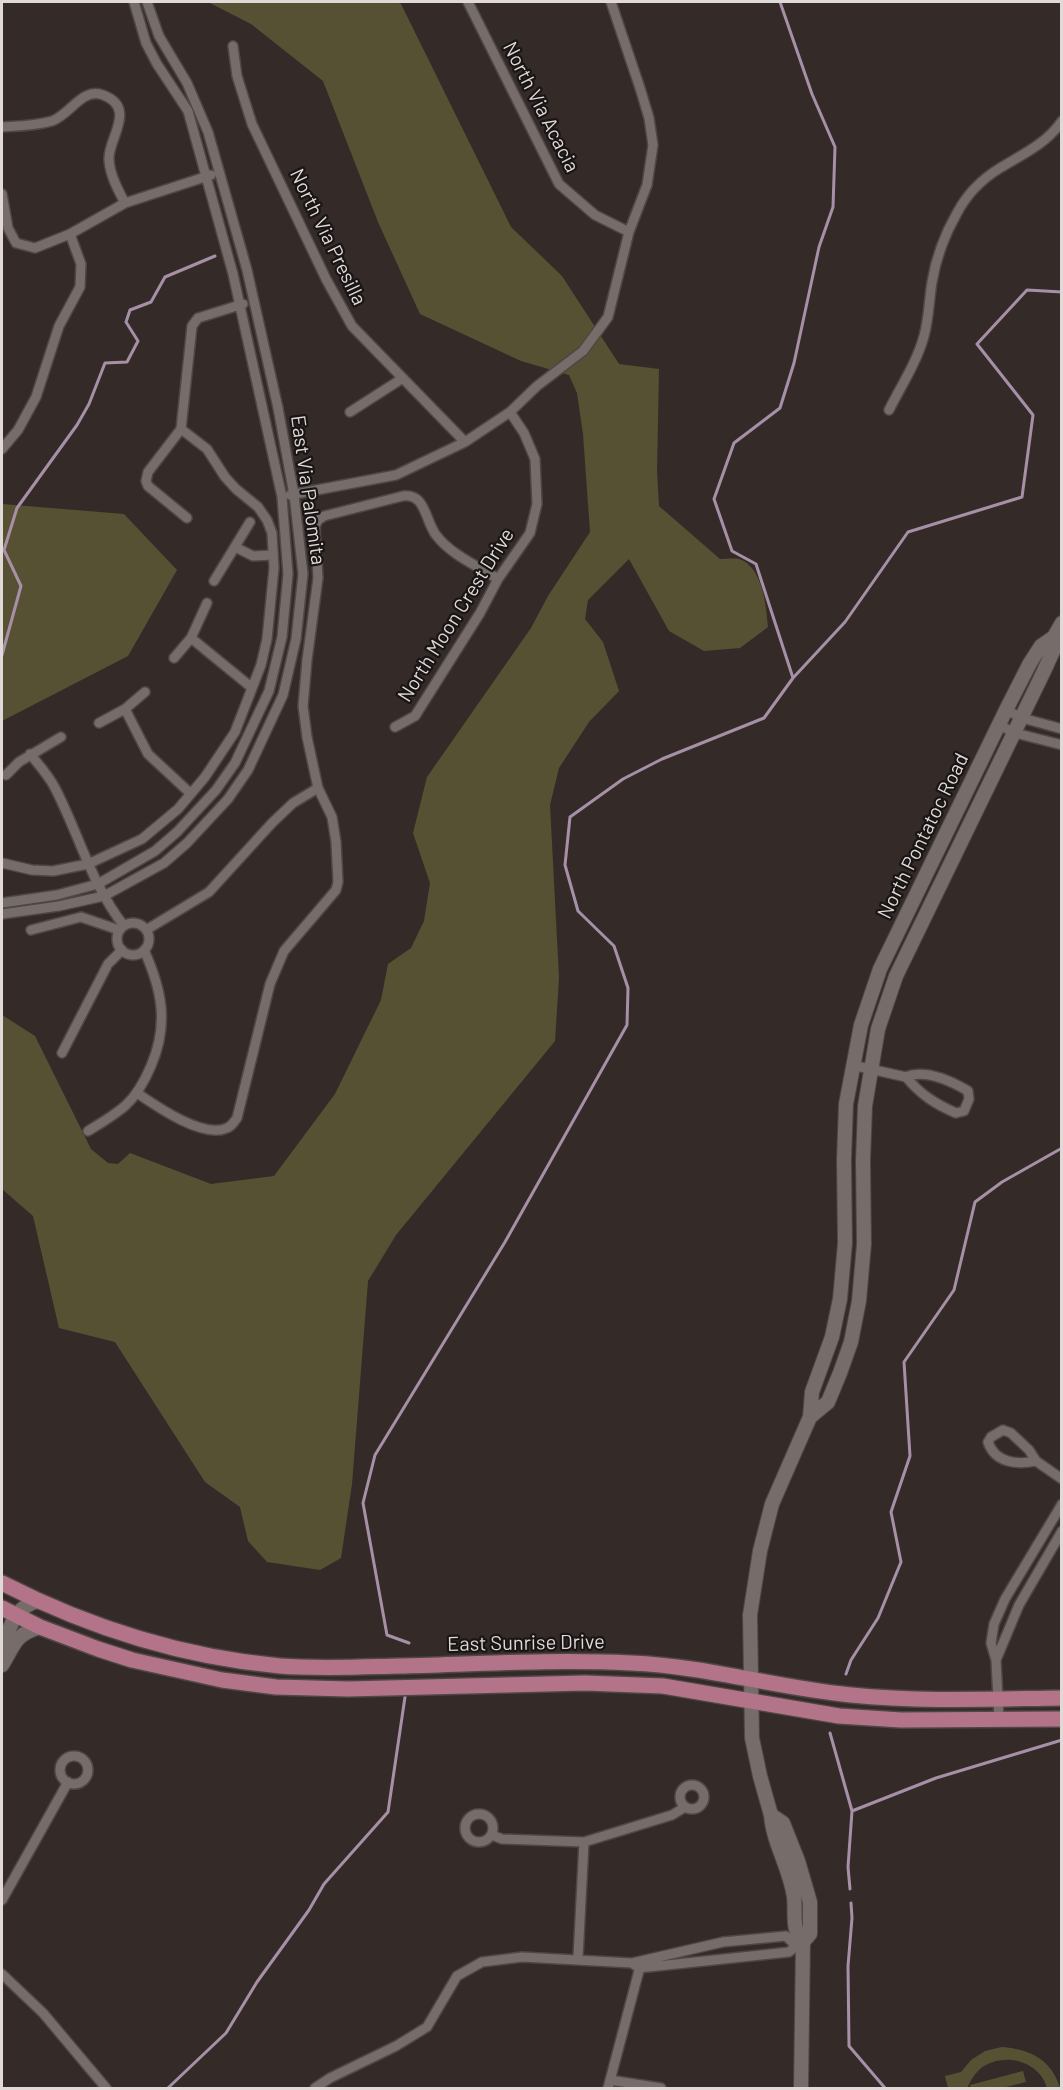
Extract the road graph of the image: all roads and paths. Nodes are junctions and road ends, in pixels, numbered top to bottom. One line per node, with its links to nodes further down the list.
1 (134, 2): 9 (street, East Via Palomita)
2 (147, 2): 8 (street, East Via Palomita)
3 (468, 2): 12 (street, North Via Acacia)
4 (611, 2): 12 (street)
5 (233, 46): 16 (street, North Via Presilla)
6 (1062, 121): 17 (street)
7 (2, 127): 11 (street)
8 (219, 173): 9 (street); 14 (street, East Via Palomita)
9 (207, 177): 11 (street); 15 (street, East Via Palomita)
10 (2, 194): 13 (street)
11 (125, 203): 13 (street)
12 (629, 232): 19 (street)
13 (70, 234): 22 (street)
14 (254, 302): 15 (street); 23 (street, East Via Palomita)
15 (240, 305): 20 (street); 24 (street, East Via Palomita)
16 (404, 378): 18 (street); 21 (street, North Via Presilla)
17 (889, 410)
18 (350, 412)
19 (510, 412): 21 (street); 29 (street, North Moon Crest Drive)
20 (181, 429): 25 (street); 28 (street)
21 (465, 442): 23 (street)
22 (2, 449)
23 (294, 495): 24 (street); 55 (street, East Via Palomita)
24 (282, 497): 54 (street, East Via Palomita)
25 (187, 518)
26 (250, 522): 27 (street)
27 (235, 547): 28 (street); 30 (street)
28 (273, 555): 36 (street)
29 (498, 579): 43 (street, North Moon Crest Drive); 50 (street)
30 (214, 581)
31 (207, 603): 34 (street)
32 (1062, 624): 33 (street, North Pontatoc Road)
33 (1054, 637): 39 (street, North Pontatoc Road); 40 (street, North Pontatoc Road)
34 (191, 638): 35 (street); 36 (street)
35 (174, 658)
36 (251, 687): 51 (street)
37 (145, 693): 38 (street)
38 (125, 709): 41 (street); 51 (street)
39 (1006, 710): 40 (street); 42 (street, North Pontatoc Road)
40 (1022, 718): 44 (street); 45 (street, North Pontatoc Road)
41 (99, 723)
42 (999, 725): 45 (street); 64 (street, North Pontatoc Road)
43 (395, 727)
44 (1062, 729)
45 (1015, 733): 47 (street); 65 (street, North Pontatoc Road)
46 (61, 737): 48 (street)
47 (1062, 746)
48 (30, 754): 49 (street); 53 (street)
49 (6, 775)
50 (318, 788): 60 (street); 67 (street)
51 (190, 794): 53 (street)
52 (2, 863): 53 (street)
53 (88, 864): 54 (street)
54 (98, 884): 55 (street); 56 (street, East Via Palomita)
55 (104, 896): 57 (street, East Via Palomita); 58 (street)
56 (2, 903)
57 (2, 914)
58 (122, 928): 59 (street); 60 (street); 61 (street)
59 (32, 930)
60 (146, 930): 62 (street)
61 (122, 951): 62 (street); 63 (street)
62 (144, 951): 67 (street)
63 (62, 1053)
64 (852, 1065): 65 (street); 69 (street, North Pontatoc Road)
65 (870, 1069): 66 (street); 69 (street, North Pontatoc Road)
66 (906, 1077): 66 (street)
67 (137, 1093): 68 (street)
68 (88, 1131)
69 (810, 1417): 82 (street, North Pontatoc Road)
70 (1036, 1461): 70 (street); 71 (street)
71 (1062, 1479)
72 (1062, 1504): 79 (street)
73 (1062, 1531): 79 (street)
74 (2, 1583): 75 (main road, East Sunrise Drive)
75 (37, 1601): 76 (street); 81 (main road, East Sunrise Drive)
76 (8, 1612): 77 (main road, East Sunrise Drive); 78 (street)
77 (40, 1627): 80 (street); 83 (main road, East Sunrise Drive)
78 (2, 1644)
79 (996, 1660): 85 (street)
80 (2, 1665)
81 (279, 1665): 82 (main road, East Sunrise Drive); 83 (main road)
82 (751, 1678): 85 (main road, East Sunrise Drive); 86 (street, North Pontatoc Road)
83 (276, 1687): 86 (main road, East Sunrise Drive)
84 (1062, 1698): 85 (main road, East Sunrise Drive)
85 (998, 1699): 87 (street)
86 (752, 1701): 87 (main road, East Sunrise Drive); 91 (street, North Pontatoc Road)
87 (999, 1719): 88 (main road, East Sunrise Drive)
88 (1062, 1719)
89 (68, 1782): 95 (street)
90 (685, 1807): 93 (street)
91 (771, 1815): 94 (street, North Pontatoc Road); 96 (street, North Pontatoc Road)
92 (492, 1835): 93 (street)
93 (584, 1842): 98 (street)
94 (786, 1863): 96 (street); 97 (street, North Pontatoc Road)
95 (2, 1900)
96 (810, 1902): 97 (street, North Pontatoc Road)
97 (801, 1945): 99 (street); 99 (street); 105 (street, North Pontatoc Road)
98 (578, 1958): 99 (street); 103 (street)
99 (638, 1964): 101 (street)
100 (2, 1974): 102 (street)
101 (609, 2084): 104 (street)
102 (106, 2088)
103 (315, 2088)
104 (661, 2088)
105 (801, 2088)

